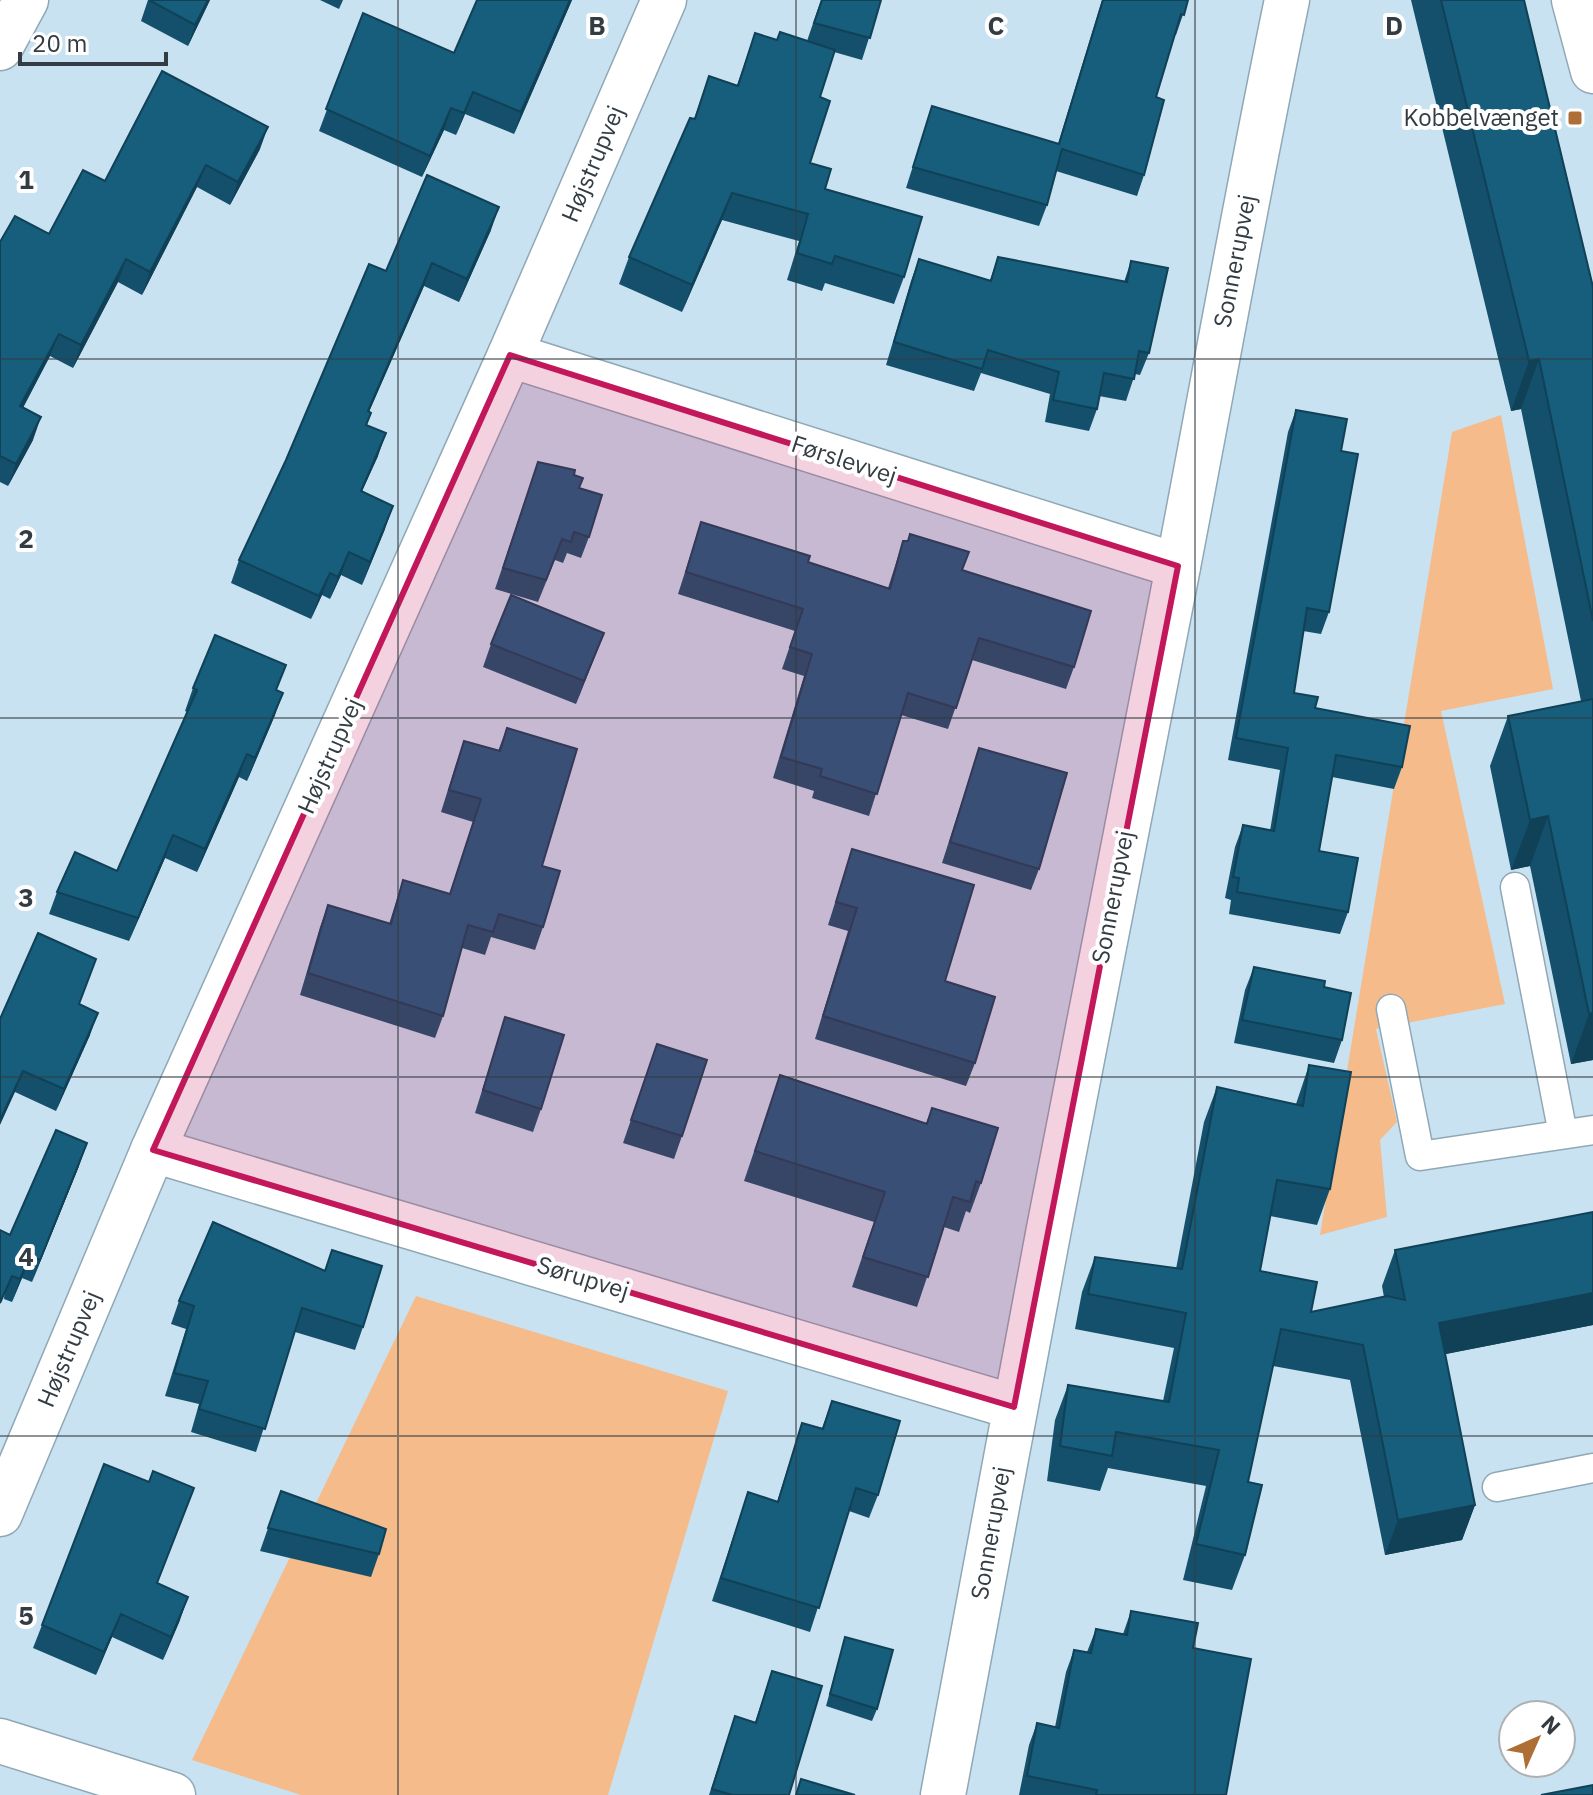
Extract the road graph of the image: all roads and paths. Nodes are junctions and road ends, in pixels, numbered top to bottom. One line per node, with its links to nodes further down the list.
1 (26, 0): 5 (street)
2 (664, 0): 7 (street, Højstrupvej)
3 (1287, 0): 8 (street, Sonnerupvej)
4 (1574, 0): 6 (street)
5 (0, 48)
6 (1593, 71)
7 (510, 355): 8 (street, Førslevvej); 13 (street, Højstrupvej)
8 (1178, 566): 14 (street, Sonnerupvej)
9 (1515, 887): 12 (lane)
10 (1391, 1009): 12 (lane)
11 (1593, 1130): 12 (lane)
12 (1563, 1134)
13 (153, 1150): 14 (street, Sørupvej); 17 (street, Højstrupvej)
14 (1014, 1407): 20 (street, Sonnerupvej)
15 (1593, 1468): 16 (lane)
16 (1497, 1487)
17 (0, 1514)
18 (0, 1741): 19 (street)
19 (173, 1795)
20 (943, 1795)

